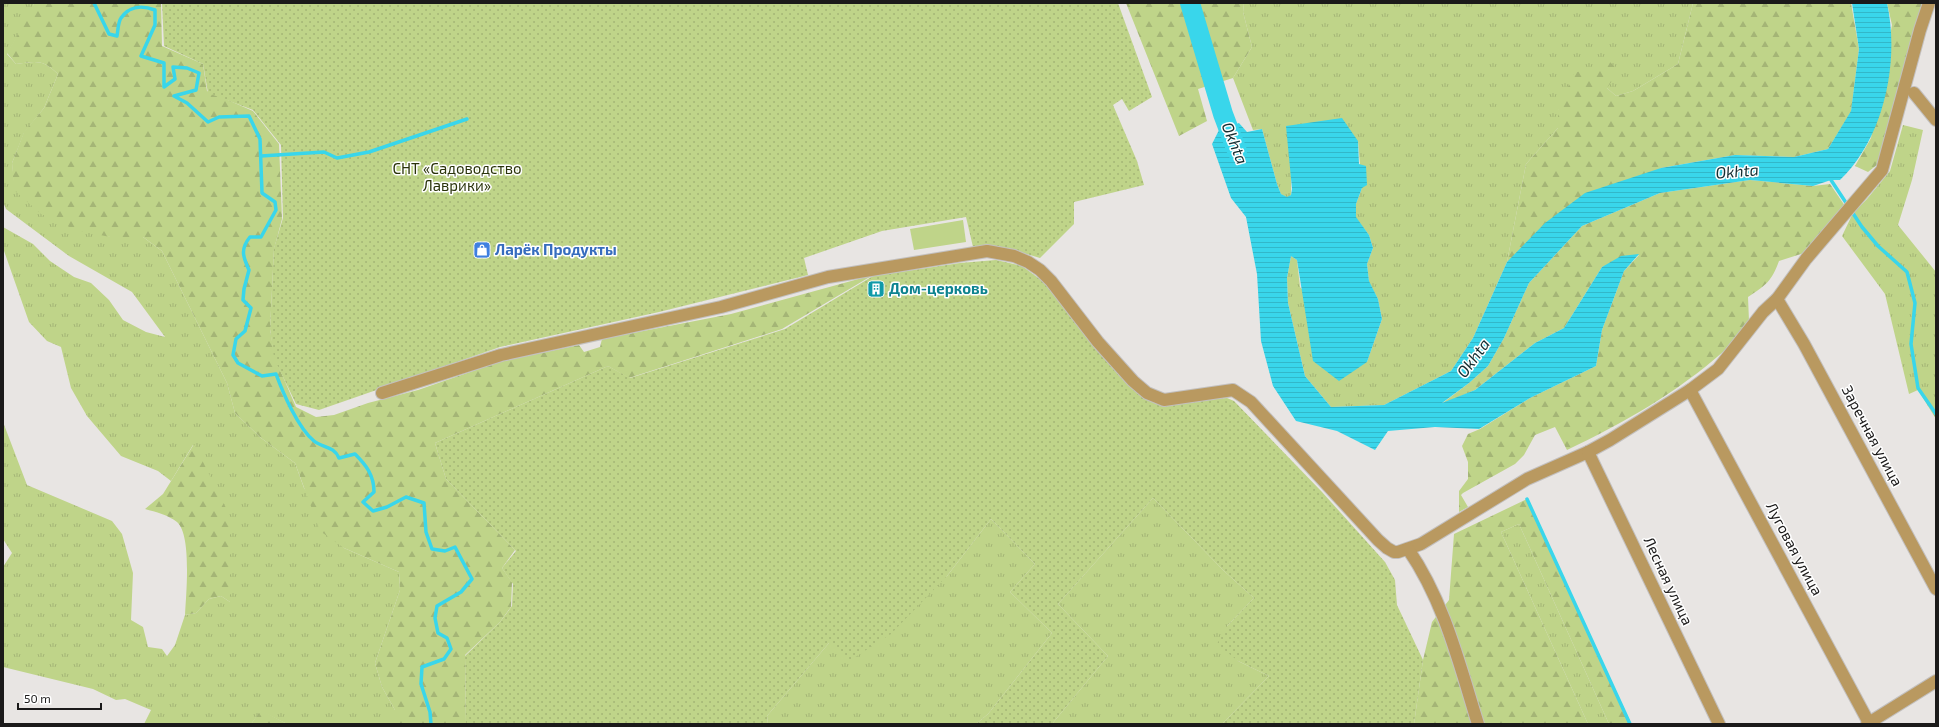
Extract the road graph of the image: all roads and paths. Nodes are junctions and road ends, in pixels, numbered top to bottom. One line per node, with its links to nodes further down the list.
1 (1929, 3): 4 (street)
2 (1914, 93): 3 (street)
3 (1936, 120)
4 (1776, 300): 5 (street); 9 (street, Заречная улица)
5 (1690, 390): 7 (street); 11 (street, Луговая улица)
6 (382, 394): 8 (street)
7 (1588, 452): 8 (street); 13 (street, Лесная улица)
8 (1408, 549): 12 (street)
9 (1936, 589)
10 (1936, 680): 11 (street)
11 (1874, 722)
12 (1478, 724)
13 (1719, 724)

